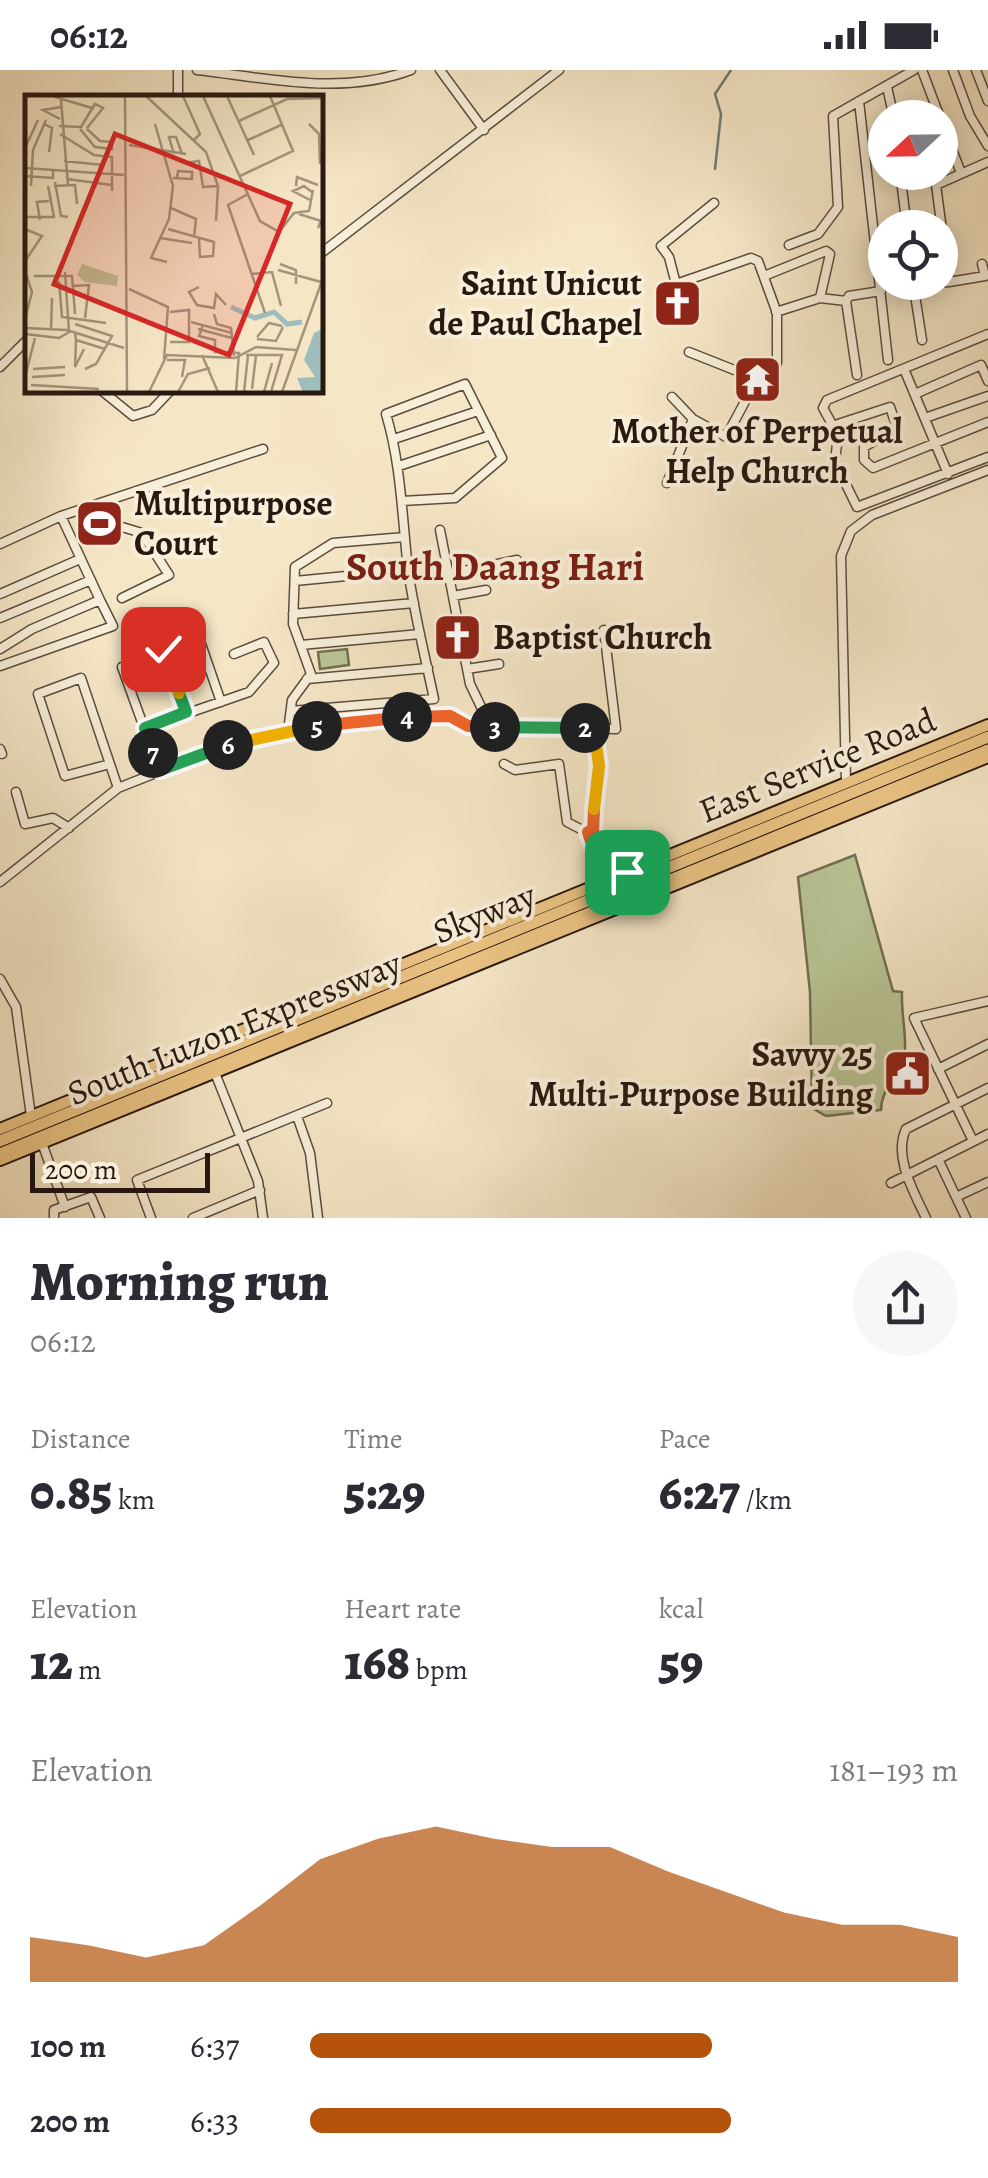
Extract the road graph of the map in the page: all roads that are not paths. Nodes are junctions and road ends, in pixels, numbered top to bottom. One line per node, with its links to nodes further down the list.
1 (197, 70): 10 (street)
2 (290, 70): 10 (street)
3 (410, 70): 10 (street)
4 (440, 70): 15 (street)
5 (559, 70): 15 (street)
6 (914, 70): 11 (street)
7 (922, 70): 18 (street)
8 (953, 70): 16 (street)
9 (976, 70): 14 (street)
10 (292, 83)
11 (887, 87): 12 (street); 13 (street)
12 (890, 100)
13 (858, 101): 20 (street); 22 (street)
14 (988, 101)
15 (484, 130): 23 (street)
16 (988, 146)
17 (988, 162): 18 (street)
18 (961, 174): 21 (street)
19 (714, 202): 25 (street)
20 (871, 210)
21 (939, 210)
22 (789, 245)
23 (322, 252)
24 (982, 264): 26 (street)
25 (764, 276): 29 (street); 33 (street)
26 (987, 280): 27 (street)
27 (958, 282)
28 (868, 291): 32 (street)
29 (820, 298): 32 (street); 33 (street)
30 (882, 300): 38 (street)
31 (916, 300): 35 (street)
32 (846, 301): 41 (street)
33 (776, 312): 42 (street)
34 (988, 334): 40 (street)
35 (922, 340)
36 (25, 342): 39 (street)
37 (689, 352): 42 (street)
38 (888, 360)
39 (0, 367)
40 (904, 368): 46 (street); 53 (street)
41 (856, 375)
42 (757, 379): 51 (street)
43 (988, 381): 46 (street)
44 (104, 392): 45 (street)
45 (169, 392)
46 (914, 394): 50 (street)
47 (988, 396): 50 (street)
48 (672, 397): 51 (street)
49 (478, 410): 54 (street); 55 (street); 55 (street)
50 (924, 418): 56 (street)
51 (692, 419): 62 (street)
52 (988, 422): 56 (street)
53 (832, 426): 56 (street); 61 (street)
54 (490, 435): 59 (street); 63 (street)
55 (394, 440): 59 (street)
56 (935, 444): 61 (street)
57 (264, 450): 64 (street)
58 (988, 457): 61 (street)
59 (398, 466): 63 (street)
60 (988, 470): 107 (street)
61 (948, 474)
62 (667, 483)
63 (402, 501): 67 (street)
64 (100, 504): 65 (street); 78 (street)
65 (58, 516): 68 (street); 69 (street)
66 (440, 530): 72 (street)
67 (405, 537): 71 (street); 74 (street)
68 (0, 544)
69 (80, 558): 73 (street); 76 (street)
70 (517, 560): 72 (street)
71 (408, 570): 74 (street); 80 (street)
72 (449, 574): 77 (street)
73 (91, 580): 79 (street); 82 (street)
74 (295, 581): 81 (street)
75 (486, 590): 77 (street)
76 (0, 594)
77 (453, 596): 92 (street)
78 (122, 598)
79 (100, 600): 86 (street); 89 (street)
80 (414, 602): 81 (street); 84 (street)
81 (293, 614): 85 (street)
82 (0, 618)
83 (604, 630): 100 (street)
84 (420, 634): 85 (street); 91 (street)
85 (301, 645): 93 (street)
86 (0, 649)
87 (234, 654): 94 (street)
88 (498, 664): 92 (street)
89 (0, 666)
90 (122, 667): 99 (street)
91 (428, 668): 93 (street); 95 (street)
92 (467, 669): 98 (street)
93 (307, 679): 95 (street)
94 (221, 702): 96 (street); 96 (street)
95 (291, 711): 101 (street)
96 (186, 712): 99 (street)
97 (988, 724): 107 (main road, East Service Road)
98 (485, 727): 100 (street); 101 (street)
99 (145, 728): 106 (street)
100 (594, 728): 111 (street)
101 (288, 730): 106 (street)
102 (988, 735): 129 (highway, Skyway)
103 (988, 750): 118 (main road); 129 (highway, South Luzon Expressway)
104 (110, 764): 104 (street); 108 (street)
105 (504, 764): 111 (street)
106 (160, 770): 108 (street)
107 (846, 782): 112 (main road, East Service Road)
108 (118, 788): 110 (street)
109 (16, 792): 110 (street)
110 (69, 828): 113 (street)
111 (588, 832): 112 (street)
112 (627, 872): 122 (main road, East Service Road)
113 (0, 882)
114 (0, 978): 122 (street)
115 (988, 1002): 117 (street)
116 (988, 1044): 117 (street)
117 (938, 1069): 121 (street)
118 (214, 1073): 126 (street); 128 (main road)
119 (988, 1088): 121 (street)
120 (327, 1103): 123 (street)
121 (955, 1104): 127 (street); 131 (street)
122 (30, 1116): 124 (main road, East Service Road)
123 (298, 1116): 126 (street); 144 (street)
124 (0, 1129)
125 (988, 1134): 127 (street)
126 (239, 1135): 134 (street); 141 (street)
127 (972, 1142): 130 (street)
128 (42, 1144): 129 (main road); 136 (street)
129 (0, 1148)
130 (938, 1159): 131 (street); 135 (street)
131 (906, 1175): 133 (street); 139 (street)
132 (988, 1182): 135 (street)
133 (891, 1183)
134 (260, 1190): 137 (street); 143 (street)
135 (956, 1198): 145 (street)
136 (65, 1207): 138 (street); 140 (street)
137 (207, 1215): 142 (street)
138 (54, 1216)
139 (925, 1217)
140 (100, 1218)
141 (151, 1218)
142 (193, 1218)
143 (263, 1218)
144 (318, 1218)
145 (966, 1218)

